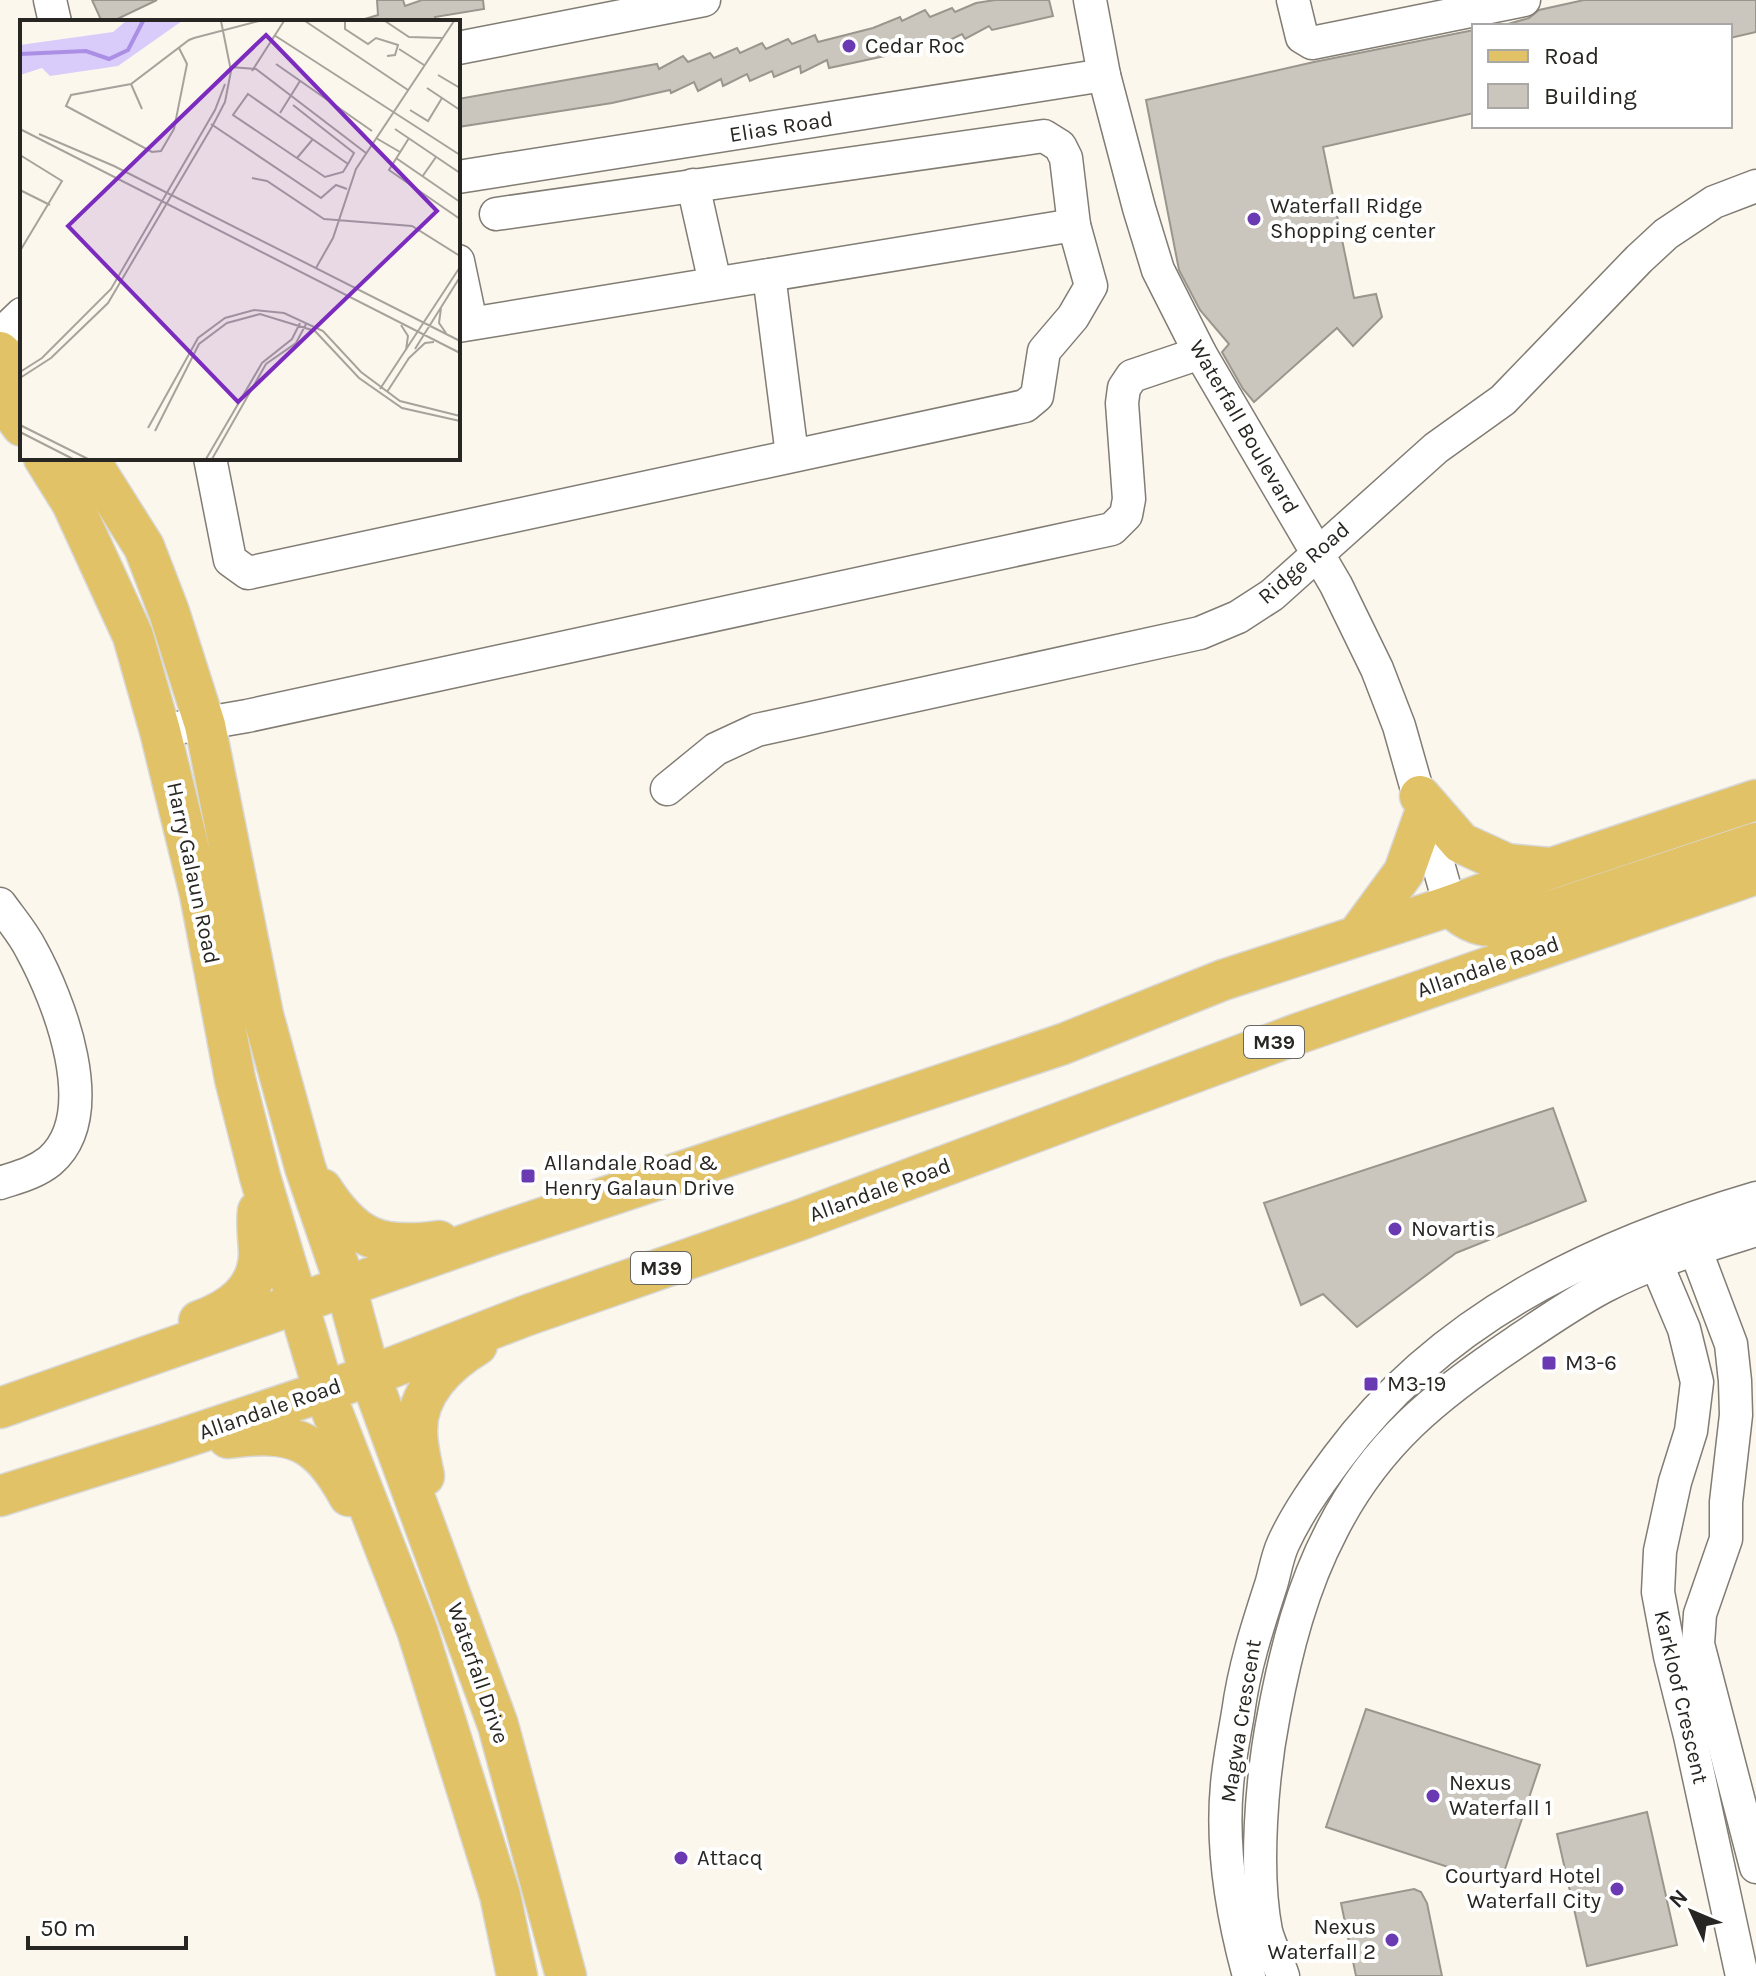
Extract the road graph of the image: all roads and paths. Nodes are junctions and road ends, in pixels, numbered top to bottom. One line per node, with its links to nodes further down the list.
1 (50, 0): 6 (street)
2 (704, 0): 7 (street)
3 (1090, 0): 8 (street, Waterfall Boulevard)
4 (1293, 0): 5 (street)
5 (1504, 2)
6 (55, 20)
7 (460, 48)
8 (1104, 75): 9 (street, Elias Road); 19 (street, Waterfall Boulevard)
9 (460, 177)
10 (693, 185): 12 (street); 13 (street); 16 (street)
11 (1756, 186): 26 (street, Ridge Road)
12 (496, 214)
13 (1074, 225): 14 (street); 22 (street)
14 (769, 275): 16 (street); 22 (street)
15 (460, 279): 18 (street)
16 (715, 283): 18 (street)
17 (20, 321): 20 (street)
18 (465, 324)
19 (1200, 353): 26 (street, Waterfall Boulevard); 27 (street)
20 (8, 364): 21 (main road)
21 (20, 417)
22 (792, 455): 25 (street)
23 (45, 460): 28 (main road, Harry Galaun Road)
24 (89, 460): 27 (main road, Harry Galaun Road)
25 (210, 460)
26 (1317, 552): 29 (street, Ridge Road); 31 (street, Waterfall Boulevard)
27 (205, 725): 28 (street); 38 (main road, Harry Galaun Road)
28 (160, 731): 39 (main road, Harry Galaun Road)
29 (667, 789)
30 (1756, 800): 33 (main road)
31 (1423, 804): 33 (main road); 36 (street, Waterfall Boulevard); 37 (main road)
32 (1756, 843): 36 (main road)
33 (1552, 868): 36 (main road)
34 (1756, 874): 48 (main road, Allandale Road / M39)
35 (0, 904): 40 (street)
36 (1450, 906): 37 (main road)
37 (1357, 936): 43 (main road)
38 (305, 1167): 43 (main road); 46 (main road, Harry Galaun Road)
39 (260, 1177): 47 (main road, Harry Galaun Road); 49 (main road)
40 (0, 1183)
41 (1756, 1198): 44 (street, Magwa Crescent)
42 (1756, 1230): 44 (street, Magwa Crescent)
43 (495, 1234): 46 (main road)
44 (1691, 1236): 45 (street, Magwa Crescent); 57 (street, Karkloof Crescent)
45 (1651, 1250): 60 (street, Magwa Crescent); 61 (street, Magwa Crescent); 62 (street, Karkloof Crescent)
46 (346, 1287): 47 (main road); 50 (main road, Waterfall Drive)
47 (298, 1304): 49 (main road); 51 (main road, Harry Galaun Road)
48 (525, 1316): 50 (main road, Allandale Road / M39); 55 (main road)
49 (120, 1366): 52 (main road)
50 (370, 1376): 51 (main road, Allandale Road / M39); 55 (main road, Waterfall Drive)
51 (324, 1391): 53 (main road, Allandale Road / M39); 56 (main road, Waterfall Drive)
52 (0, 1408)
53 (165, 1444): 54 (main road, Allandale Road / M39); 56 (main road)
54 (0, 1496)
55 (446, 1580): 59 (main road, Waterfall Drive)
56 (401, 1594): 58 (main road, Waterfall Drive)
57 (1756, 1867)
58 (517, 1976)
59 (566, 1976)
60 (1249, 1976)
61 (1283, 1976)
62 (1742, 1976)

